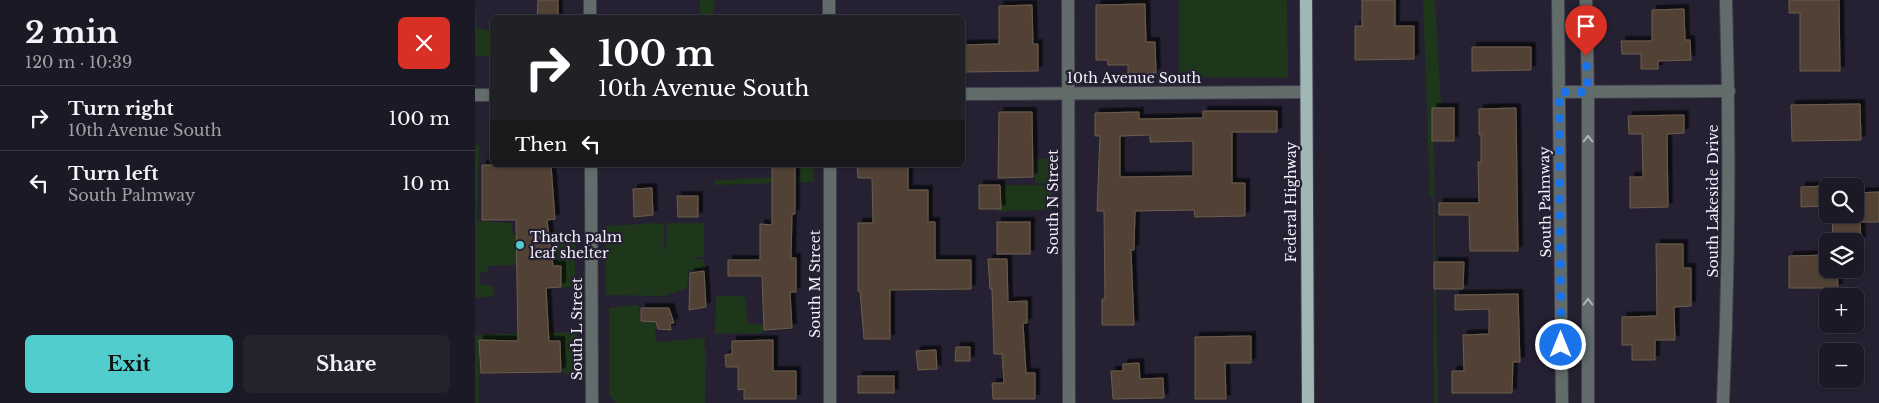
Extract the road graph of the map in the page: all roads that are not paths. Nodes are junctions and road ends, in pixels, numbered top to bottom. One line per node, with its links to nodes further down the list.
1 (590, 0): 8 (street)
2 (829, 0): 9 (street)
3 (1068, 0): 15 (street, South N Street)
4 (1306, 0): 11 (main road, Federal Highway)
5 (1558, 0): 12 (street, South Palmway)
6 (1586, 0): 13 (street)
7 (1727, 0): 10 (street, South Lakeside Drive)
8 (590, 15)
9 (829, 15)
10 (1729, 91): 13 (street); 26 (street, South Lakeside Drive)
11 (1306, 92): 15 (street, 10th Avenue South); 23 (main road, Federal Highway)
12 (1559, 92): 13 (street); 24 (street, South Palmway)
13 (1588, 92): 25 (street, one-way to 13)
14 (965, 94): 15 (street, 10th Avenue South)
15 (1068, 94): 22 (street, South N Street)
16 (475, 95): 17 (street)
17 (490, 95)
18 (591, 167): 20 (street, South L Street)
19 (829, 167): 21 (street, South M Street)
20 (592, 403)
21 (830, 403)
22 (1069, 403)
23 (1307, 403)
24 (1562, 403)
25 (1588, 403)
26 (1723, 403)

